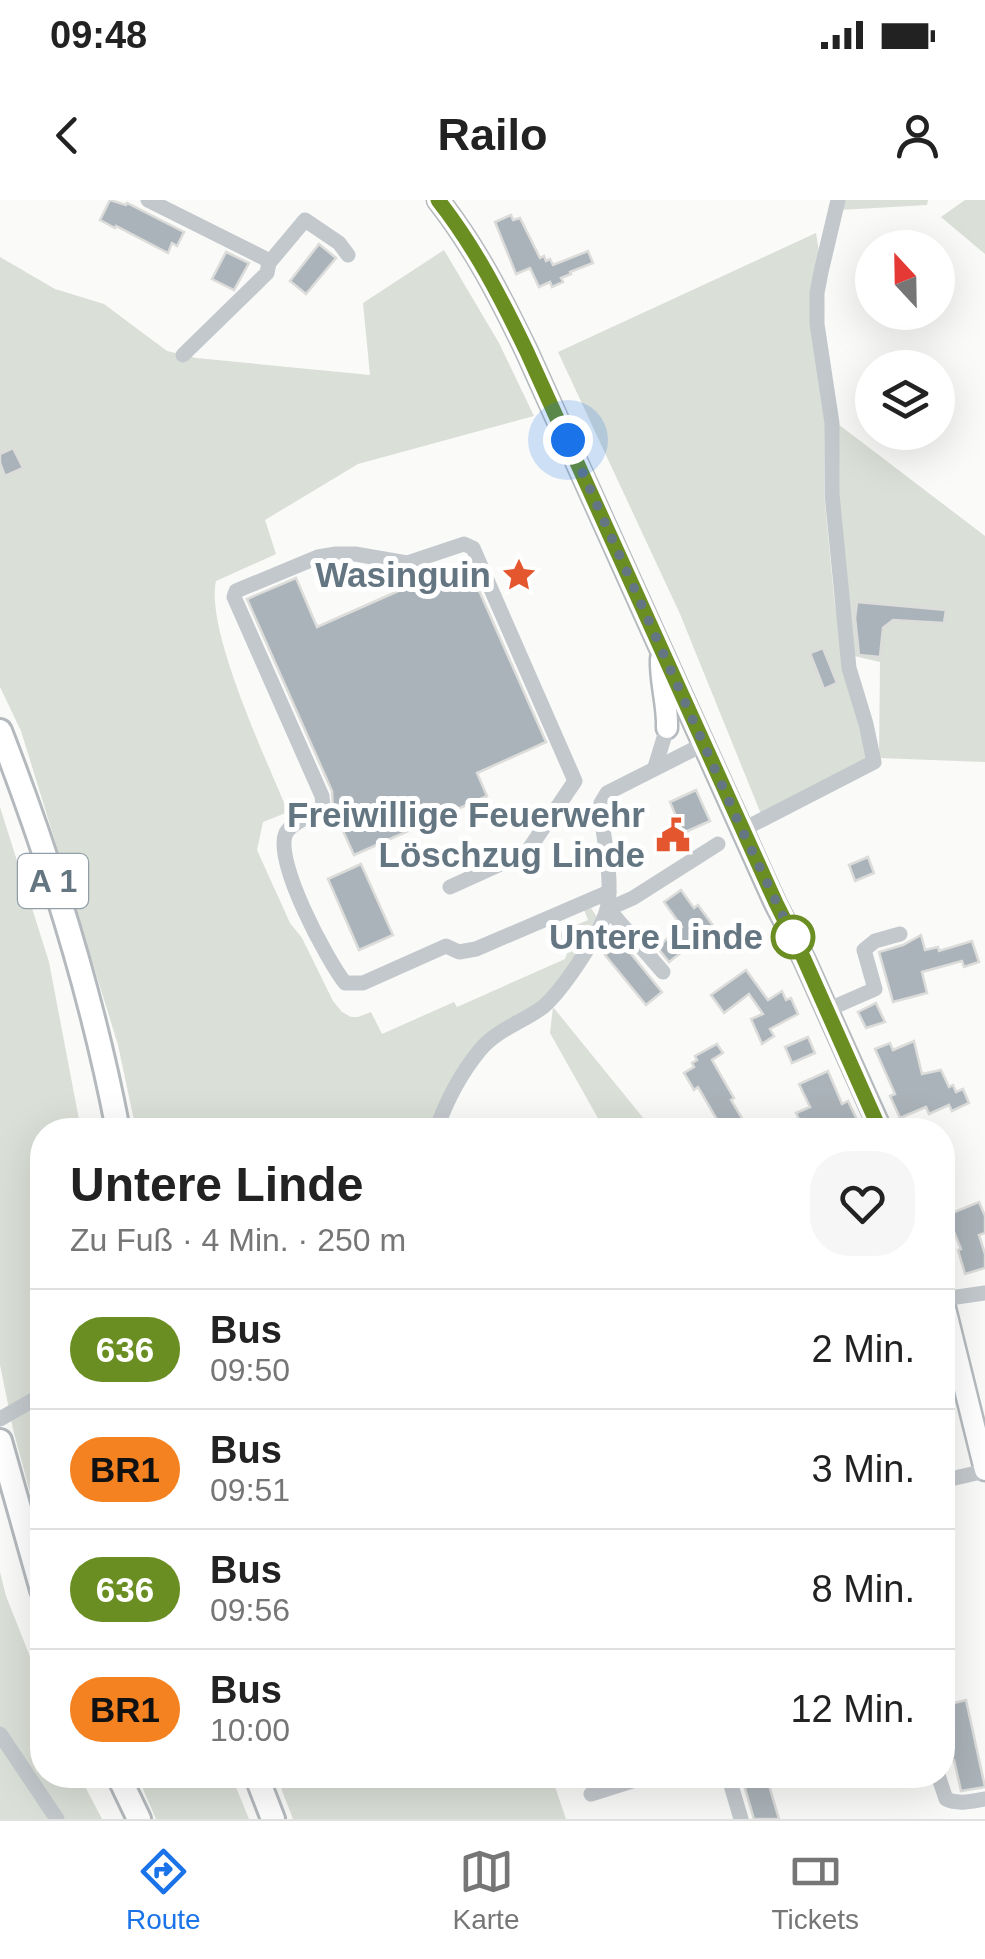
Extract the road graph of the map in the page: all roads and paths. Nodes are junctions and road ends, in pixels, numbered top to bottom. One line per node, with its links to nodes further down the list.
1 (148, 200): 5 (street)
2 (438, 200): 7 (main road)
3 (838, 200): 12 (street)
4 (348, 254): 5 (street)
5 (269, 263): 6 (street)
6 (183, 355)
7 (661, 647): 8 (main road); 10 (main road)
8 (667, 728): 11 (street)
9 (0, 731): 19 (highway, A 1)
10 (704, 744): 11 (street); 12 (main road)
11 (655, 767): 15 (street)
12 (742, 830): 18 (main road)
13 (718, 844): 15 (street)
14 (450, 886): 15 (street)
15 (608, 901): 17 (street); 20 (street)
16 (900, 934): 18 (street)
17 (663, 972)
18 (827, 1010): 21 (main road)
19 (115, 1118)
20 (440, 1118)
21 (875, 1118)
22 (985, 1293): 23 (street)
23 (955, 1297)
24 (955, 1341): 27 (main road)
25 (30, 1402): 26 (street)
26 (0, 1418)
27 (982, 1438): 29 (main road)
28 (0, 1441): 31 (highway)
29 (985, 1470): 30 (street)
30 (955, 1478)
31 (30, 1547)
32 (0, 1734): 33 (street)
33 (30, 1779)
34 (36, 1788): 42 (street)
35 (124, 1788): 43 (highway)
36 (261, 1788): 44 (highway)
37 (610, 1788): 40 (street)
38 (732, 1788): 45 (street)
39 (942, 1788): 41 (street)
40 (590, 1794)
41 (985, 1798)
42 (57, 1819)
43 (140, 1819)
44 (273, 1819)
45 (741, 1819)

